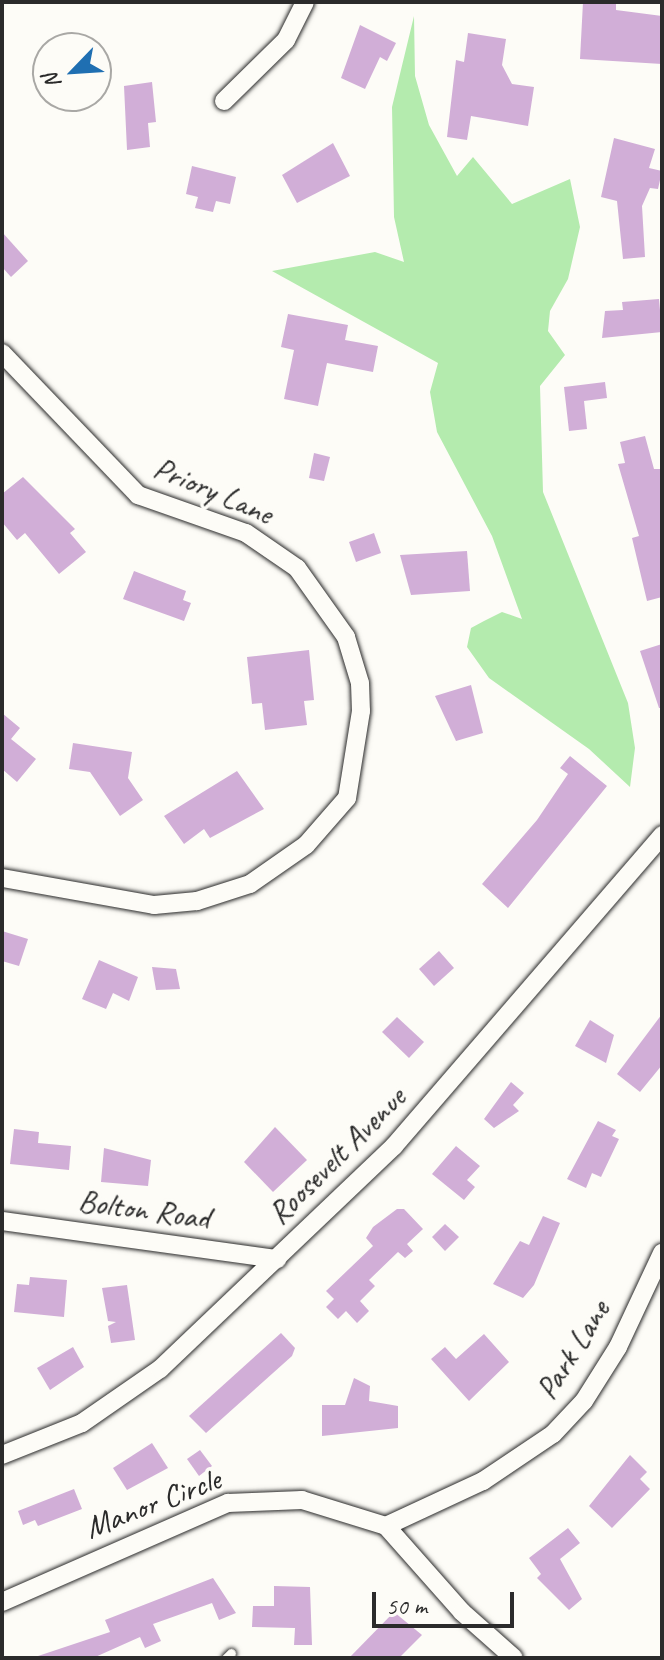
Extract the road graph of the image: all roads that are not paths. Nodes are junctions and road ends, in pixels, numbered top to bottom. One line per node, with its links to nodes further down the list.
1 (305, 2): 2 (street)
2 (224, 101)
3 (2, 353): 5 (street, Priory Lane)
4 (662, 835): 8 (street, Roosevelt Avenue)
5 (2, 878)
6 (2, 1221): 8 (street, Bolton Road)
7 (662, 1253): 10 (street, Park Lane)
8 (277, 1259): 9 (street, Roosevelt Avenue)
9 (2, 1455)
10 (386, 1526): 11 (street, Manor Circle); 12 (street)
11 (2, 1602)
12 (514, 1658)

